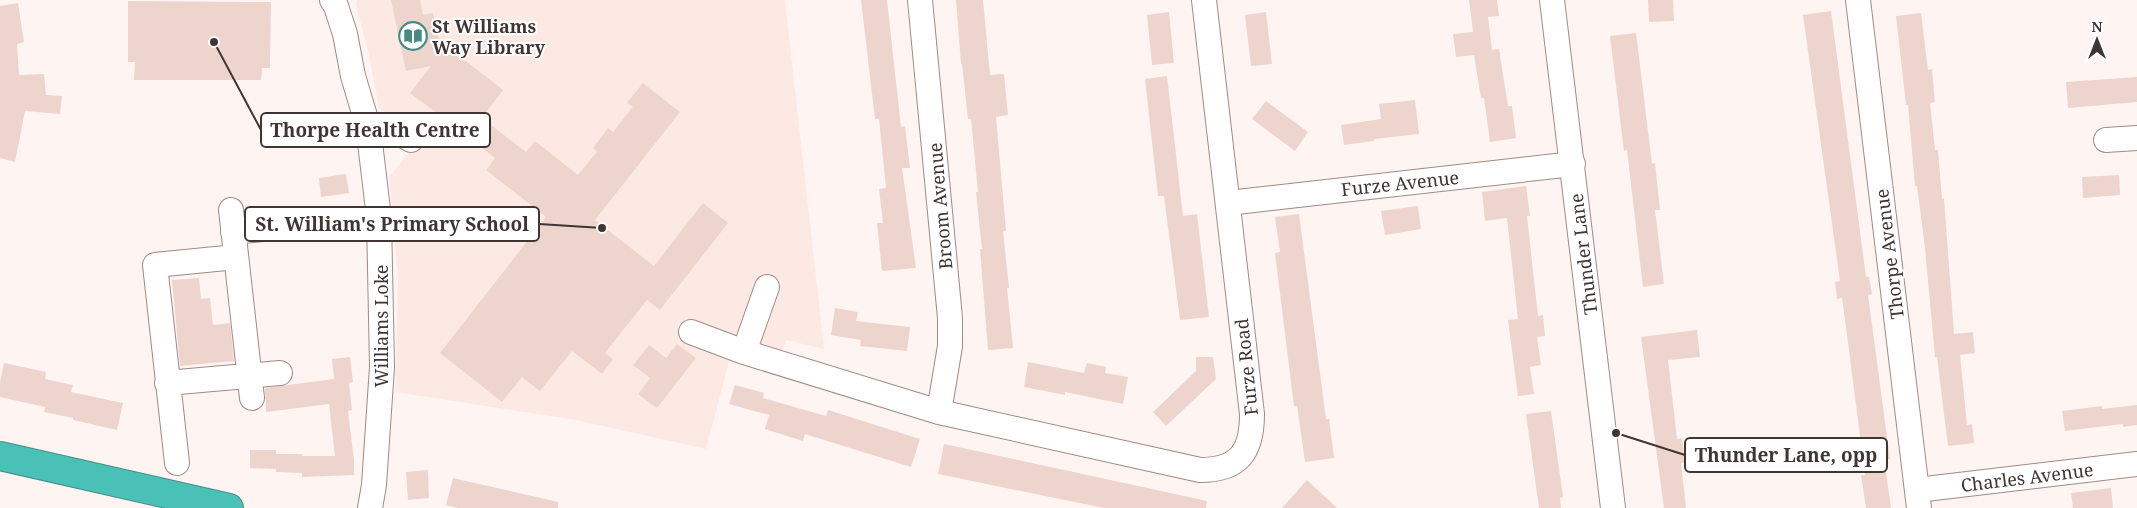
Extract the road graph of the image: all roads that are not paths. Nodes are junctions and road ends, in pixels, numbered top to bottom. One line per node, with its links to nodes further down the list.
1 (332, 0): 6 (street, Williams Loke)
2 (920, 0): 20 (street, Broom Avenue)
3 (1204, 0): 11 (street, Furze Road)
4 (1552, 0): 10 (street, Thunder Lane)
5 (1858, 0): 24 (street, Thorpe Avenue)
6 (368, 126): 8 (street); 12 (street, Williams Loke)
7 (2137, 138): 9 (street)
8 (411, 140)
9 (2106, 140)
10 (1572, 164): 11 (street, Furze Avenue); 27 (street, Thunder Lane)
11 (1228, 203): 20 (street, Furze Road)
12 (379, 218): 13 (street); 26 (street, Williams Loke)
13 (236, 257): 18 (street); 19 (street)
14 (766, 287): 16 (street)
15 (691, 332): 16 (street, Furze Road)
16 (744, 352): 20 (street, Furze Road)
17 (280, 373): 19 (street)
18 (167, 383): 19 (street); 22 (street)
19 (251, 387)
20 (939, 412)
21 (0, 456): 25 (highway)
22 (177, 463)
23 (2137, 464): 24 (street, Charles Avenue)
24 (1918, 499)
25 (229, 508)
26 (370, 508)
27 (1613, 508)

